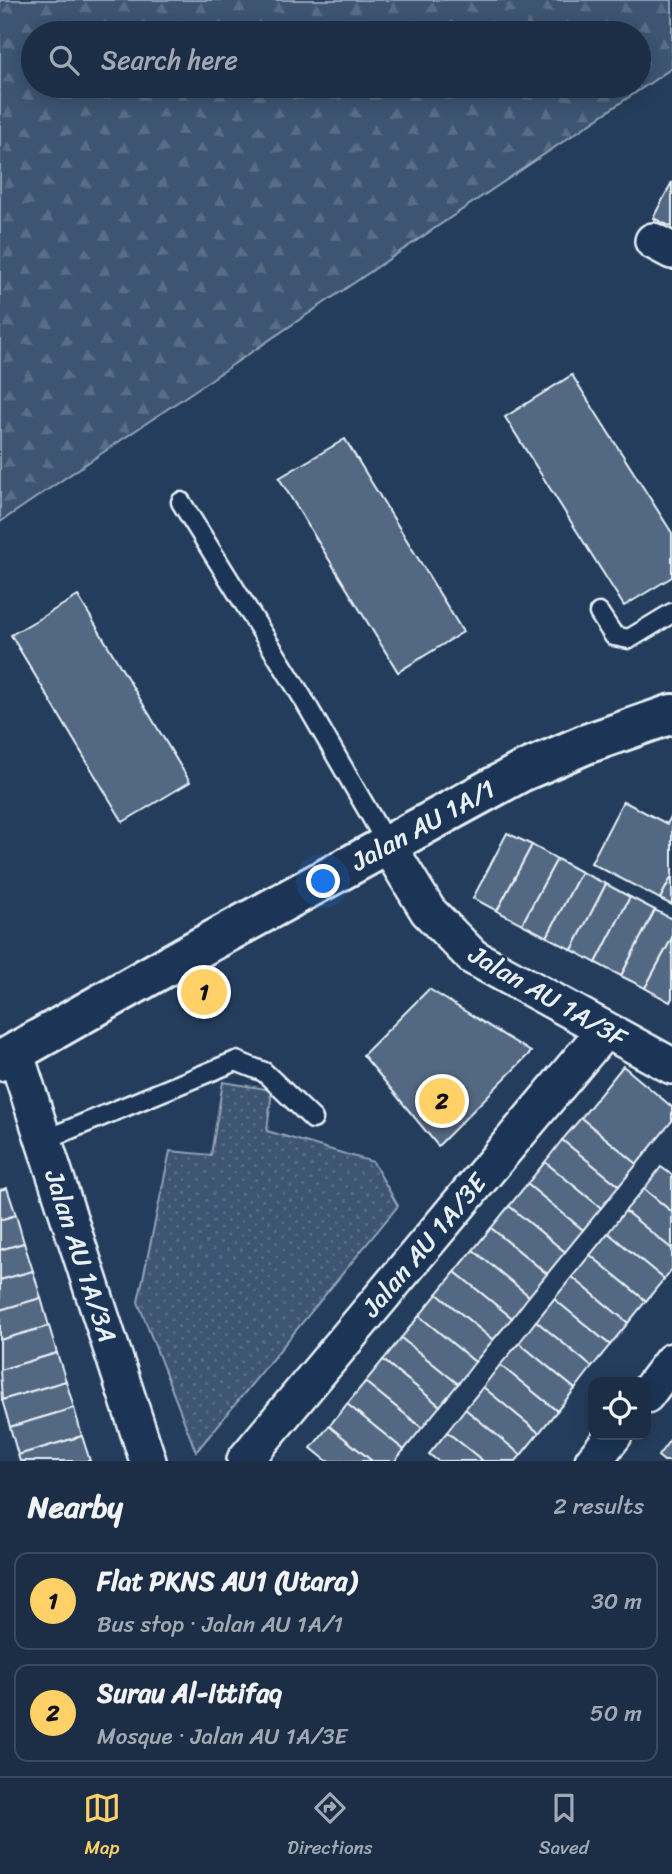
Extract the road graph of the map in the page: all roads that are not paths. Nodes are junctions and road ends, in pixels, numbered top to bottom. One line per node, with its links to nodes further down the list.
1 (181, 502): 5 (lane)
2 (599, 613): 3 (lane)
3 (672, 613)
4 (672, 714): 5 (street, Jalan AU 1A/1)
5 (387, 844): 6 (street, Jalan AU 1A/3F); 7 (street, Jalan AU 1A/1)
6 (604, 1031): 8 (street, Jalan AU 1A/3F); 14 (street, Jalan AU 1A/3E)
7 (7, 1056): 10 (street, Jalan AU 1A/3A)
8 (672, 1066)
9 (313, 1119): 10 (lane)
10 (44, 1140): 15 (street, Jalan AU 1A/3A)
11 (672, 1361): 12 (street)
12 (651, 1388)
13 (610, 1440): 16 (street)
14 (245, 1460)
15 (148, 1461)
16 (593, 1461)

